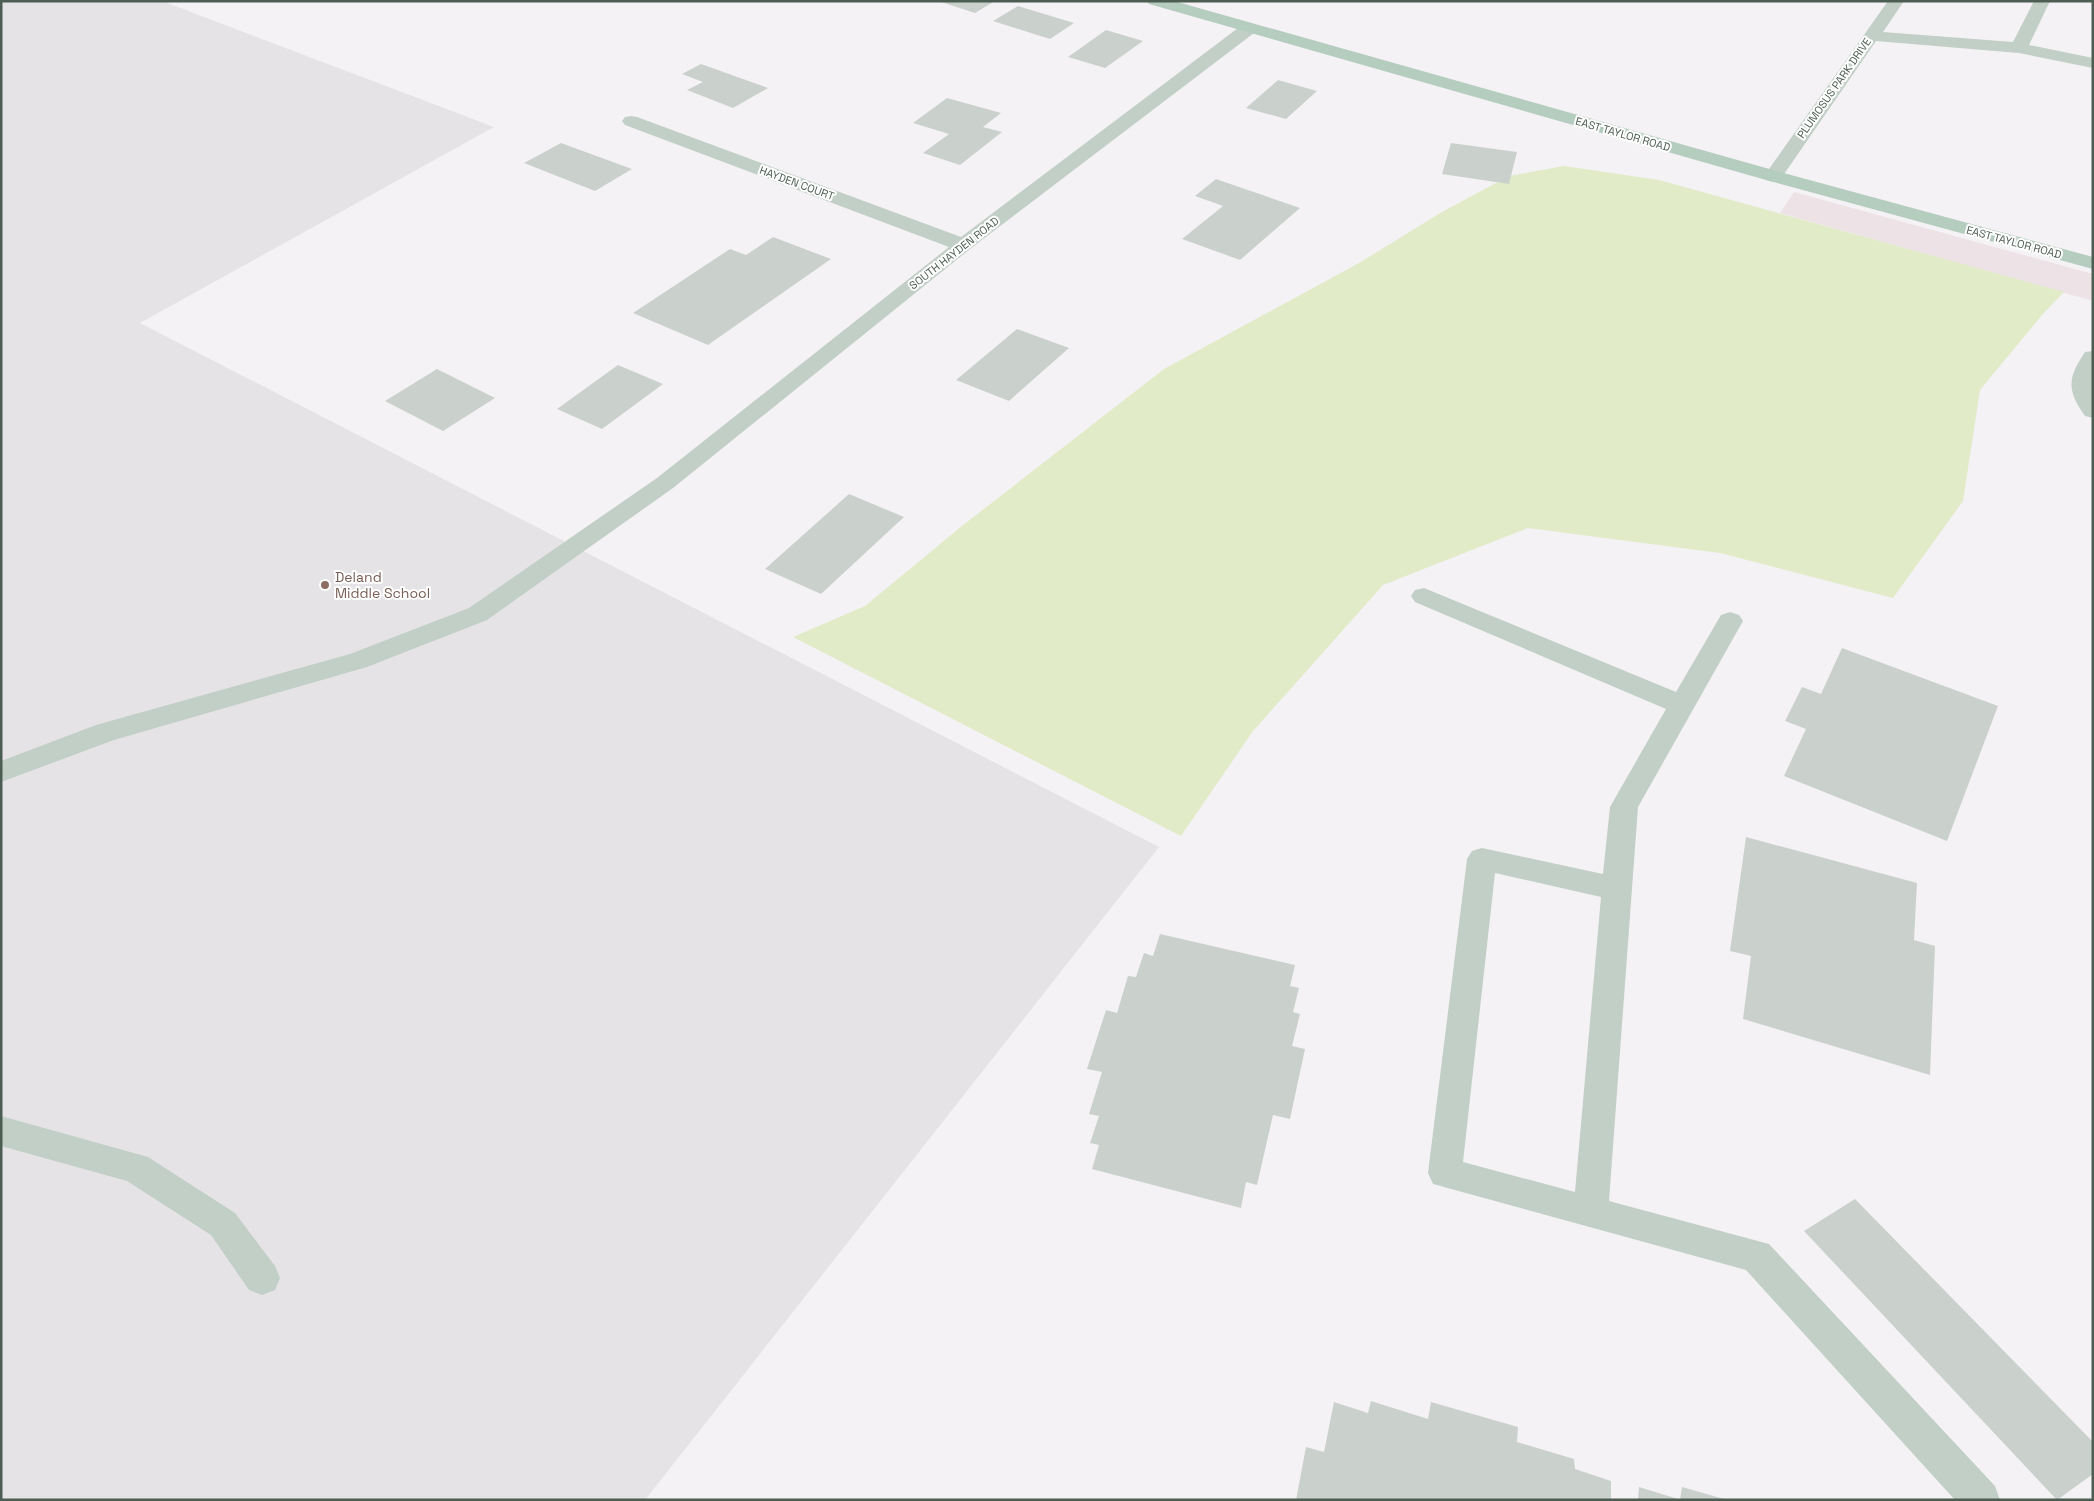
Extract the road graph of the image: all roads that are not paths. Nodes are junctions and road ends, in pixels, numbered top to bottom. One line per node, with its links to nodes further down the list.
1 (1155, 1): 4 (main road, EAST TAYLOR ROAD)
2 (1896, 1): 5 (street, PLUMOSUS PARK DRIVE)
3 (2042, 1): 6 (street)
4 (1248, 29): 9 (main road, EAST TAYLOR ROAD); 10 (street, SOUTH HAYDEN ROAD)
5 (1871, 36): 6 (street); 9 (street, PLUMOSUS PARK DRIVE)
6 (2019, 48): 7 (street)
7 (2093, 63)
8 (632, 121): 10 (street, HAYDEN COURT)
9 (1773, 176): 11 (main road, EAST TAYLOR ROAD)
10 (963, 245): 17 (street, SOUTH HAYDEN ROAD)
11 (2092, 261)
12 (2093, 357): 13 (street)
13 (2093, 411)
14 (1424, 596): 16 (street)
15 (1730, 621): 16 (street)
16 (1682, 705): 18 (street)
17 (1, 772)
18 (1616, 889): 20 (street); 20 (street)
19 (1, 1131): 21 (street)
20 (1591, 1212): 22 (street)
21 (262, 1278)
22 (1981, 1500)

